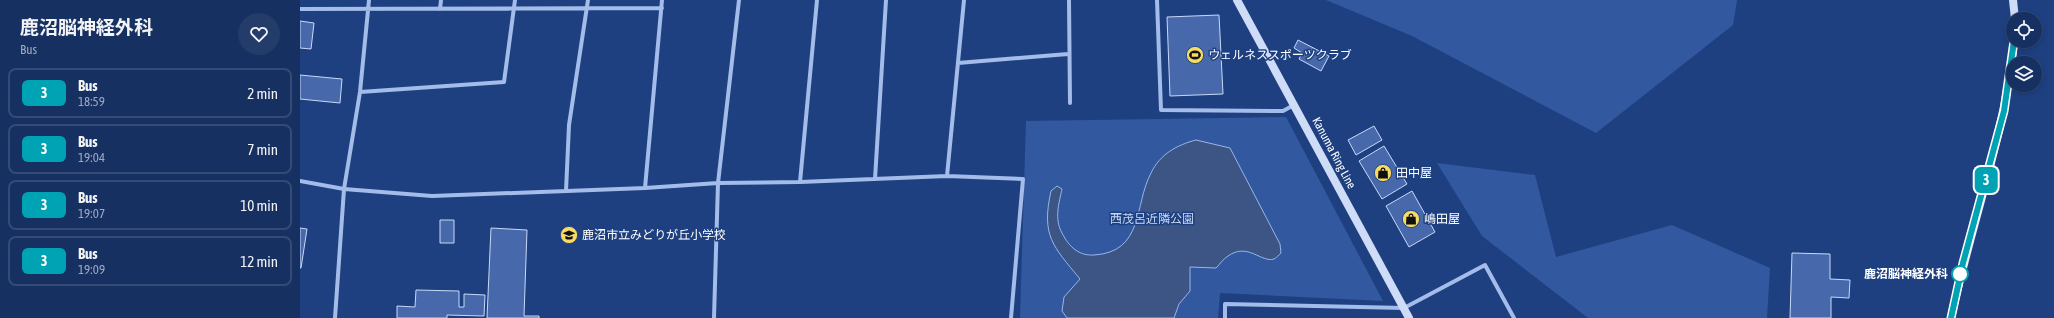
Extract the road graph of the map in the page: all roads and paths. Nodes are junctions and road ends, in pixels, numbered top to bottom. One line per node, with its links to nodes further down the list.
1 (369, 0): 16 (street)
2 (441, 0): 17 (street)
3 (515, 0): 18 (street)
4 (588, 0): 19 (street)
5 (662, 0): 14 (street)
6 (739, 0): 31 (street)
7 (818, 0): 30 (street)
8 (886, 0): 28 (street)
9 (964, 0): 23 (street)
10 (1069, 0): 22 (street)
11 (1157, 0): 26 (street)
12 (1238, 0): 26 (main road, Kanuma Ring Line)
13 (2013, 0): 20 (main road)
14 (662, 8): 19 (street); 32 (street)
15 (300, 9): 16 (street)
16 (368, 9): 17 (street); 24 (street)
17 (440, 9): 18 (street)
18 (514, 9): 19 (street); 24 (street)
19 (587, 9): 34 (street)
20 (2014, 12)
21 (2013, 48): 42 (main road)
22 (1068, 54): 23 (street); 25 (street)
23 (958, 63): 27 (street)
24 (360, 92): 33 (street)
25 (1070, 103)
26 (1294, 104): 35 (main road, Kanuma Ring Line)
27 (947, 176): 28 (street); 38 (street)
28 (875, 179): 30 (street)
29 (300, 181): 33 (street)
30 (800, 182): 31 (street)
31 (718, 183): 32 (street); 37 (street)
32 (645, 188): 34 (street)
33 (344, 189): 34 (street); 36 (street)
34 (566, 191)
35 (1404, 308): 39 (street); 40 (main road, Kanuma Ring Line); 41 (street)
36 (335, 318)
37 (714, 318)
38 (1011, 318)
39 (1225, 318)
40 (1409, 318)
41 (1514, 318)
42 (1951, 318)

